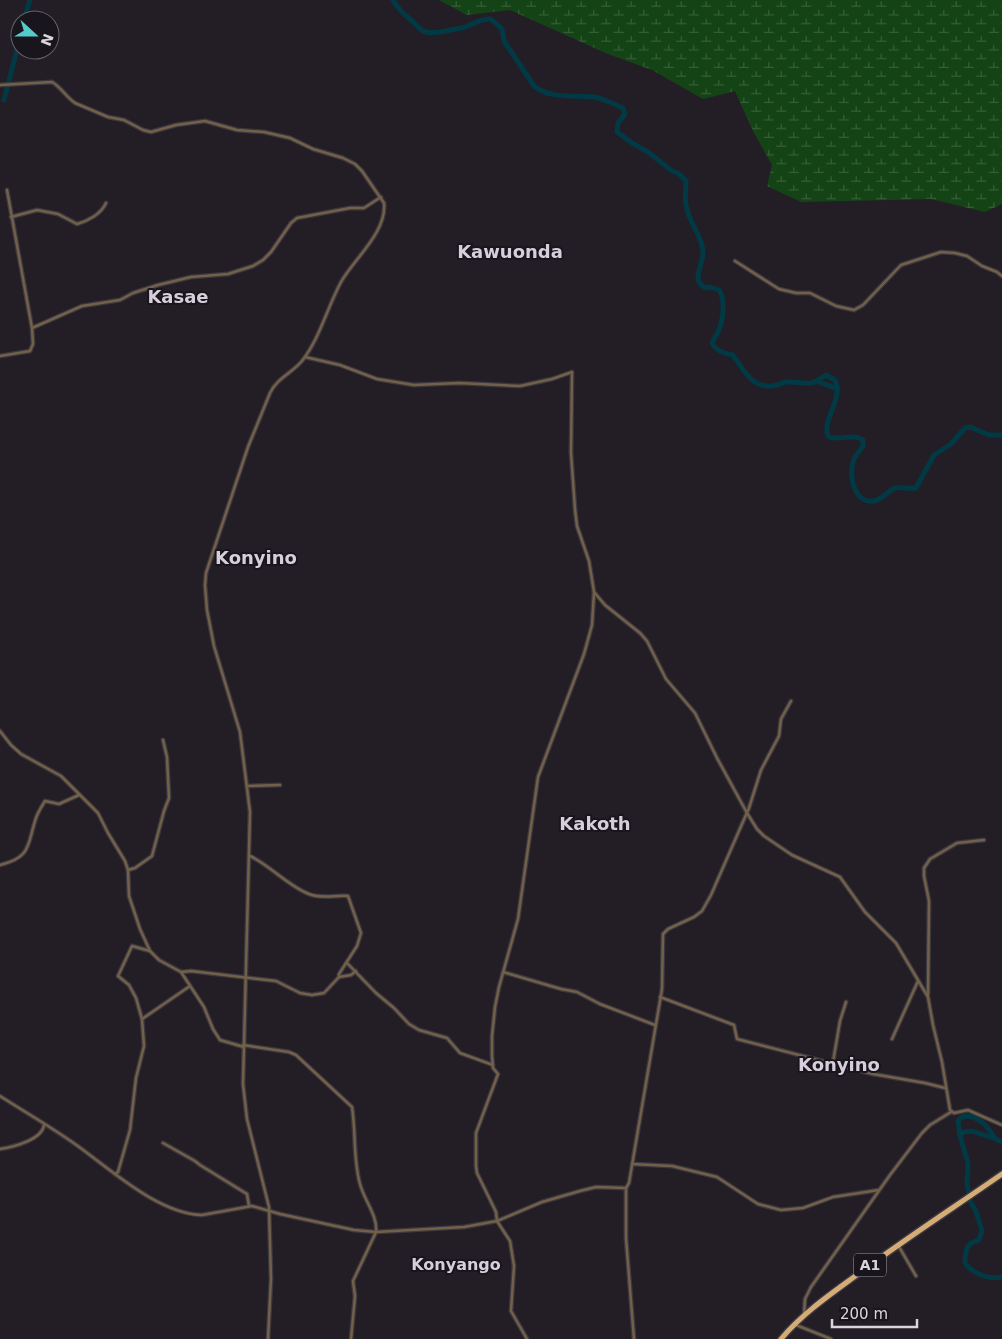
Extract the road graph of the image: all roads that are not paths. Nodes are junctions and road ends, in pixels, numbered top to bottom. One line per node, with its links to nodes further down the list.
1 (2, 85): 3 (street)
2 (7, 190): 5 (street)
3 (381, 197): 8 (street); 10 (street)
4 (106, 203): 5 (street)
5 (11, 217): 8 (street)
6 (735, 261): 7 (street)
7 (1002, 276)
8 (32, 328): 9 (street)
9 (0, 356)
10 (304, 357): 11 (street); 16 (street)
11 (594, 592): 18 (street); 27 (street)
12 (791, 701): 18 (street)
13 (0, 730): 17 (street)
14 (163, 740): 22 (street)
15 (280, 785): 16 (street)
16 (247, 786): 20 (street)
17 (79, 795): 21 (street); 22 (street)
18 (747, 813): 30 (street); 32 (street)
19 (984, 840): 33 (street)
20 (250, 856): 24 (street); 28 (street)
21 (0, 865)
22 (128, 870): 23 (street)
23 (150, 951): 26 (street); 35 (street)
24 (347, 963): 25 (street); 29 (street)
25 (356, 971): 29 (street); 40 (street)
26 (181, 972): 28 (street); 31 (street)
27 (503, 972): 36 (street); 40 (street)
28 (245, 977): 29 (street); 38 (street)
29 (340, 977)
30 (919, 981): 33 (street); 37 (street)
31 (190, 986): 35 (street); 38 (street)
32 (660, 997): 36 (street); 39 (street)
33 (928, 997): 43 (street)
34 (846, 1002): 39 (street)
35 (142, 1019): 49 (street)
36 (655, 1025): 48 (street)
37 (892, 1039)
38 (244, 1046): 54 (street); 56 (street)
39 (833, 1062): 41 (street)
40 (493, 1064): 55 (street)
41 (945, 1088)
42 (0, 1096): 44 (street)
43 (951, 1112): 45 (street); 52 (street)
44 (44, 1124): 47 (street); 49 (street)
45 (1002, 1126)
46 (162, 1143): 53 (street)
47 (0, 1149)
48 (632, 1164): 51 (street); 52 (street)
49 (115, 1174): 53 (street)
50 (1002, 1174): 57 (highway, A1)
51 (626, 1188): 55 (street); 64 (street)
52 (879, 1190): 59 (street)
53 (249, 1206): 54 (street)
54 (269, 1211): 56 (street); 61 (street)
55 (497, 1221): 56 (street); 63 (street)
56 (376, 1232): 62 (street)
57 (898, 1245): 58 (street); 59 (highway, A1)
58 (916, 1276)
59 (804, 1315): 60 (highway, A1)
60 (795, 1324): 65 (highway, A1); 66 (street)
61 (268, 1339)
62 (351, 1339)
63 (527, 1339)
64 (634, 1339)
65 (781, 1339)
66 (831, 1339)

